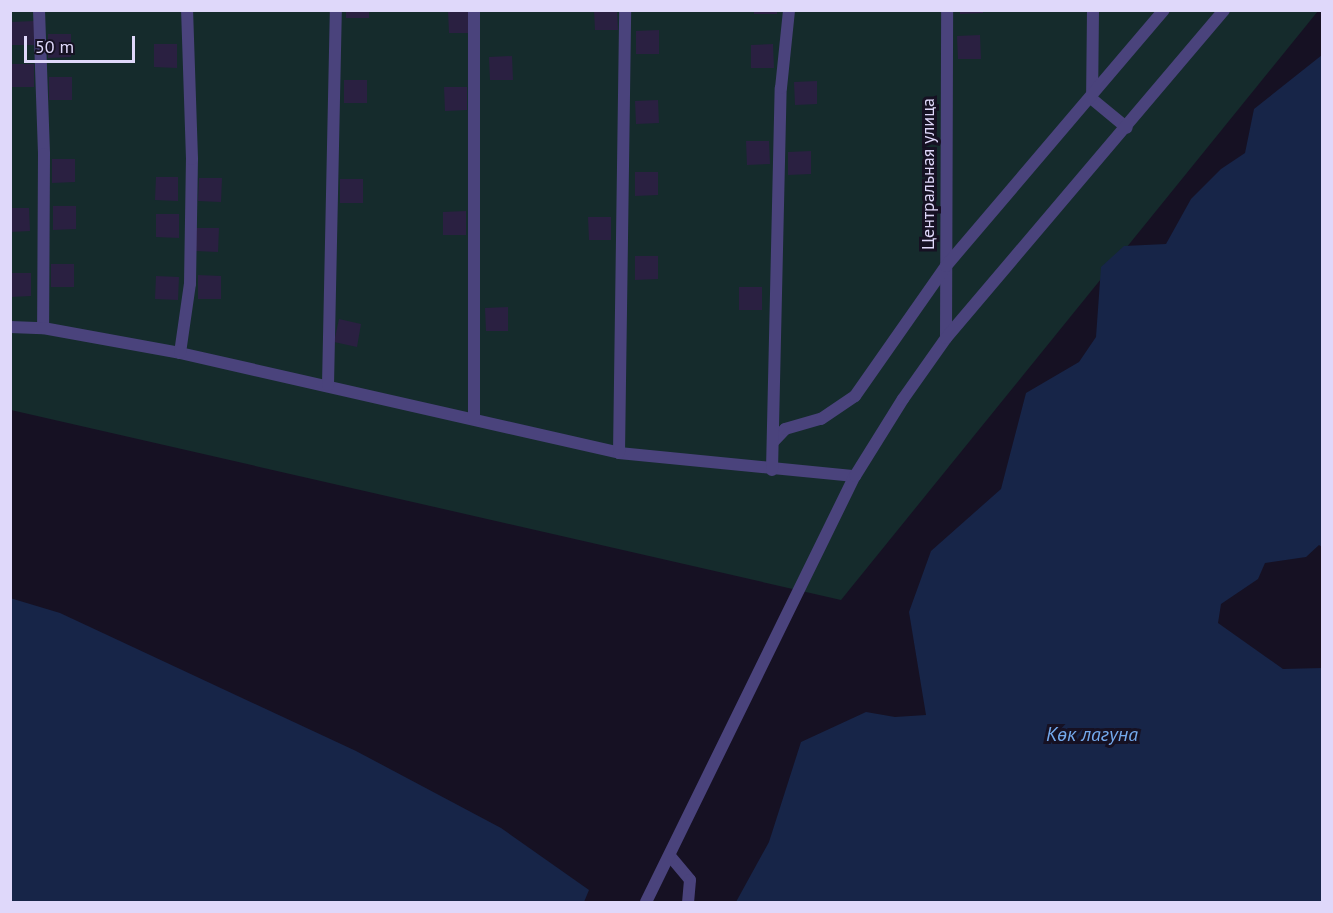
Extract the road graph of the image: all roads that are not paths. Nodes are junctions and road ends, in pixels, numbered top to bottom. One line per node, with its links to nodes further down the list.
1 (39, 10): 15 (street)
2 (187, 10): 17 (street)
3 (336, 10): 18 (street)
4 (474, 10): 19 (street)
5 (625, 10): 21 (street)
6 (789, 10): 20 (street)
7 (947, 10): 13 (street, Центральная улица)
8 (1093, 10): 11 (street)
9 (1164, 10): 11 (street)
10 (1224, 10): 12 (street)
11 (1092, 99): 12 (street); 13 (street)
12 (1127, 128): 16 (street)
13 (946, 266): 16 (street, Центральная улица); 20 (street)
14 (10, 327): 15 (street)
15 (43, 328): 17 (street)
16 (946, 338): 23 (street)
17 (180, 353): 18 (street)
18 (328, 385): 19 (street)
19 (474, 419): 21 (street)
20 (774, 441): 22 (street)
21 (619, 453): 22 (street)
22 (772, 470): 23 (street)
23 (855, 476): 24 (street)
24 (670, 856): 25 (street); 26 (street)
25 (646, 903)
26 (688, 903)

